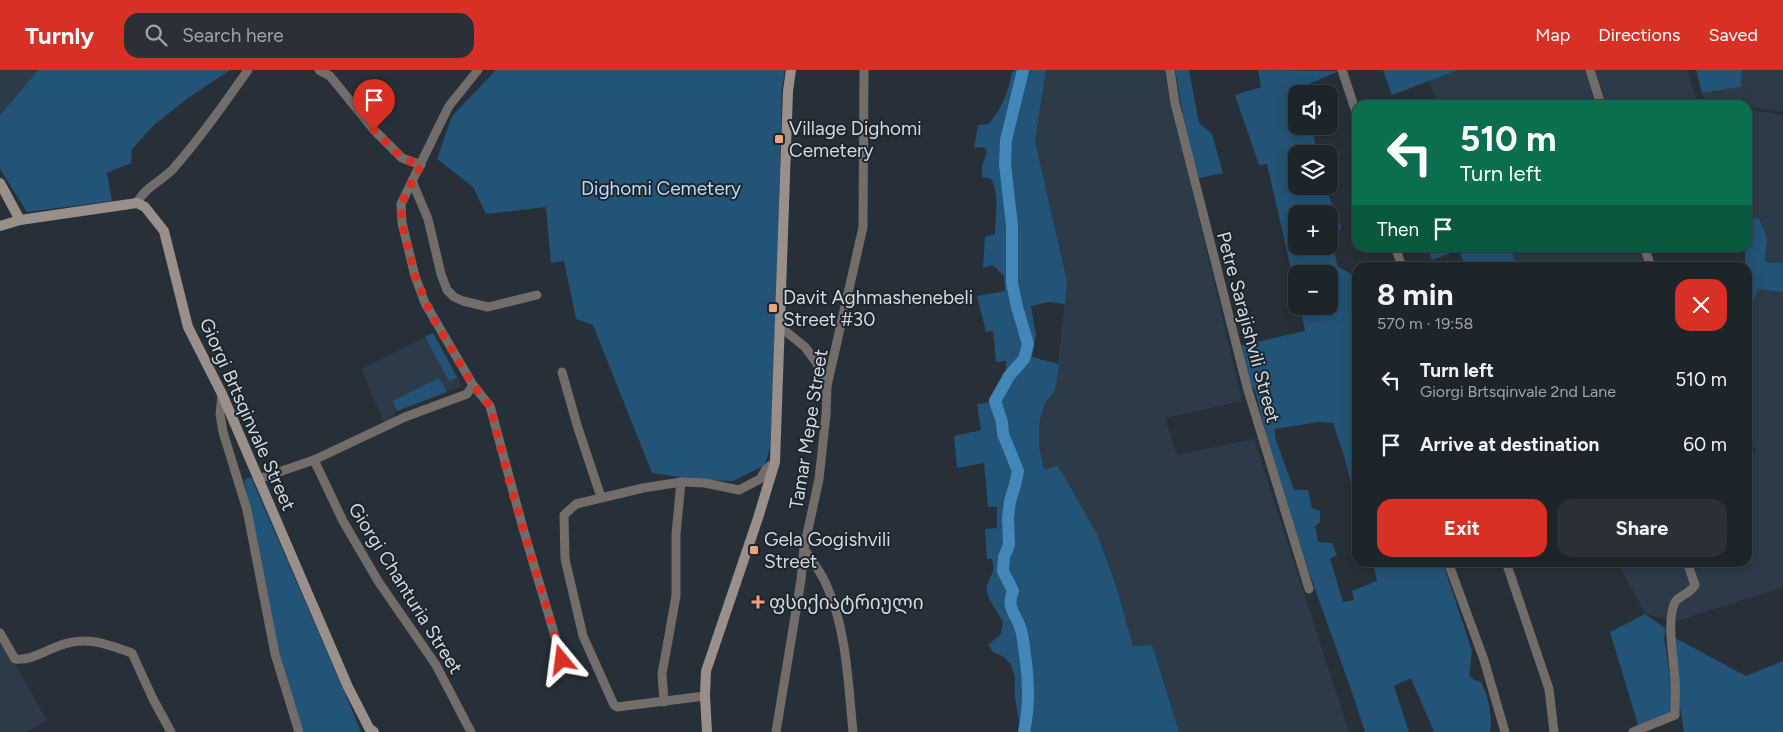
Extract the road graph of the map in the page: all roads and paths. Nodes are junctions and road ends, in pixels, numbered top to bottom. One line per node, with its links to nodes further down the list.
1 (248, 70): 14 (street)
2 (319, 70): 11 (street)
3 (478, 70): 11 (street)
4 (792, 70): 18 (street)
5 (864, 70): 21 (street, Tamar Mepe Street)
6 (1170, 70): 32 (street, Petre Sarajishvili Street)
7 (1342, 70): 9 (street)
8 (1590, 70): 10 (street)
9 (1352, 100)
10 (1599, 100)
11 (421, 165): 12 (street)
12 (412, 182): 17 (street); 20 (street)
13 (0, 183): 15 (street)
14 (137, 203): 15 (street); 22 (street, Giorgi Brtsqinvale Street)
15 (20, 220): 16 (street)
16 (0, 226)
17 (537, 295)
18 (779, 326): 21 (street); 24 (street)
19 (562, 372): 27 (street)
20 (473, 385): 23 (street); 34 (street)
21 (826, 386): 28 (street, Tamar Mepe Street)
22 (222, 394): 25 (street, Giorgi Brtsqinvale Street); 38 (street)
23 (314, 460): 25 (street); 40 (street, Giorgi Chanturia Street)
24 (774, 462): 26 (street); 35 (street)
25 (258, 479): 39 (street, Giorgi Brtsqinvale Street)
26 (681, 482): 27 (street); 36 (street)
27 (601, 497): 36 (street)
28 (804, 548): 42 (street, Tamar Mepe Street); 43 (street)
29 (1450, 567): 44 (street)
30 (1508, 567): 45 (street)
31 (1689, 567): 46 (street)
32 (1309, 589)
33 (0, 633): 37 (street)
34 (562, 660)
35 (705, 696): 36 (street); 41 (street)
36 (664, 702)
37 (171, 732)
38 (299, 732)
39 (374, 732)
40 (471, 732)
41 (707, 732)
42 (776, 732)
43 (853, 732)
44 (1506, 732)
45 (1554, 732)
46 (1633, 732)

